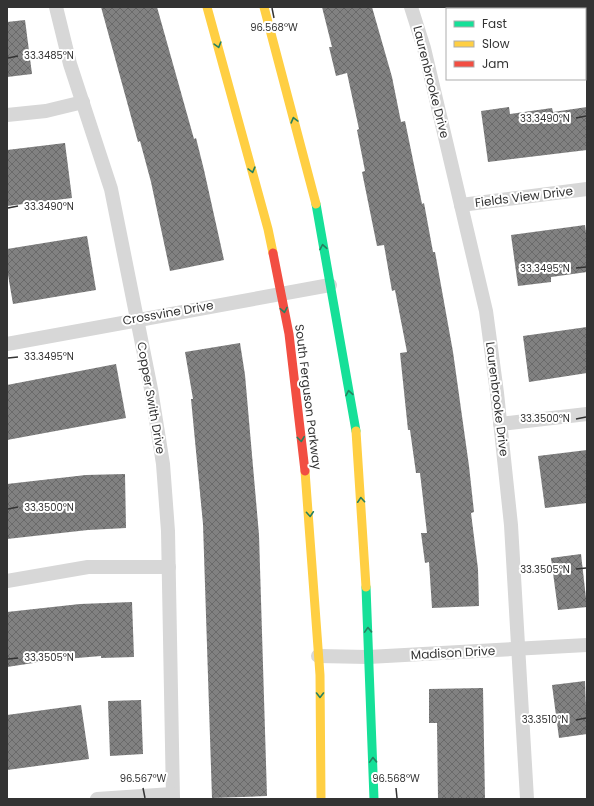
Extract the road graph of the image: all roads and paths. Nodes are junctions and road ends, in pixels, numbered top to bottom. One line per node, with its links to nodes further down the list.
1 (56, 7): 5 (street, Copper Swith Drive)
2 (207, 7): 10 (street, South Ferguson Parkway, one-way to 10)
3 (264, 7): 9 (street, one-way to 3)
4 (411, 7): 8 (street, Laurenbrooke Drive)
5 (83, 102): 6 (street); 11 (street, Copper Swith Drive)
6 (7, 115)
7 (587, 189): 8 (street, Fields View Drive)
8 (461, 205): 14 (street, Laurenbrooke Drive)
9 (330, 285): 10 (street, Crossvine Drive); 20 (street, one-way to 9)
10 (281, 293): 11 (street, Crossvine Drive); 19 (street, South Ferguson Parkway, one-way to 19)
11 (136, 319): 12 (street, Crossvine Drive); 15 (street, Copper Swith Drive)
12 (7, 344)
13 (587, 414): 14 (street)
14 (500, 424): 18 (street, Laurenbrooke Drive)
15 (169, 567): 16 (street); 21 (street, Copper Swith Drive)
16 (7, 580)
17 (587, 645): 18 (street, Madison Drive)
18 (519, 650): 20 (street, Madison Drive); 25 (street, Laurenbrooke Drive)
19 (318, 656): 20 (street, Madison Drive); 23 (street, South Ferguson Parkway, one-way to 23)
20 (368, 657): 24 (street, one-way to 20)
21 (172, 796): 22 (street)
22 (97, 799)
23 (321, 799)
24 (374, 799)
25 (527, 799)

